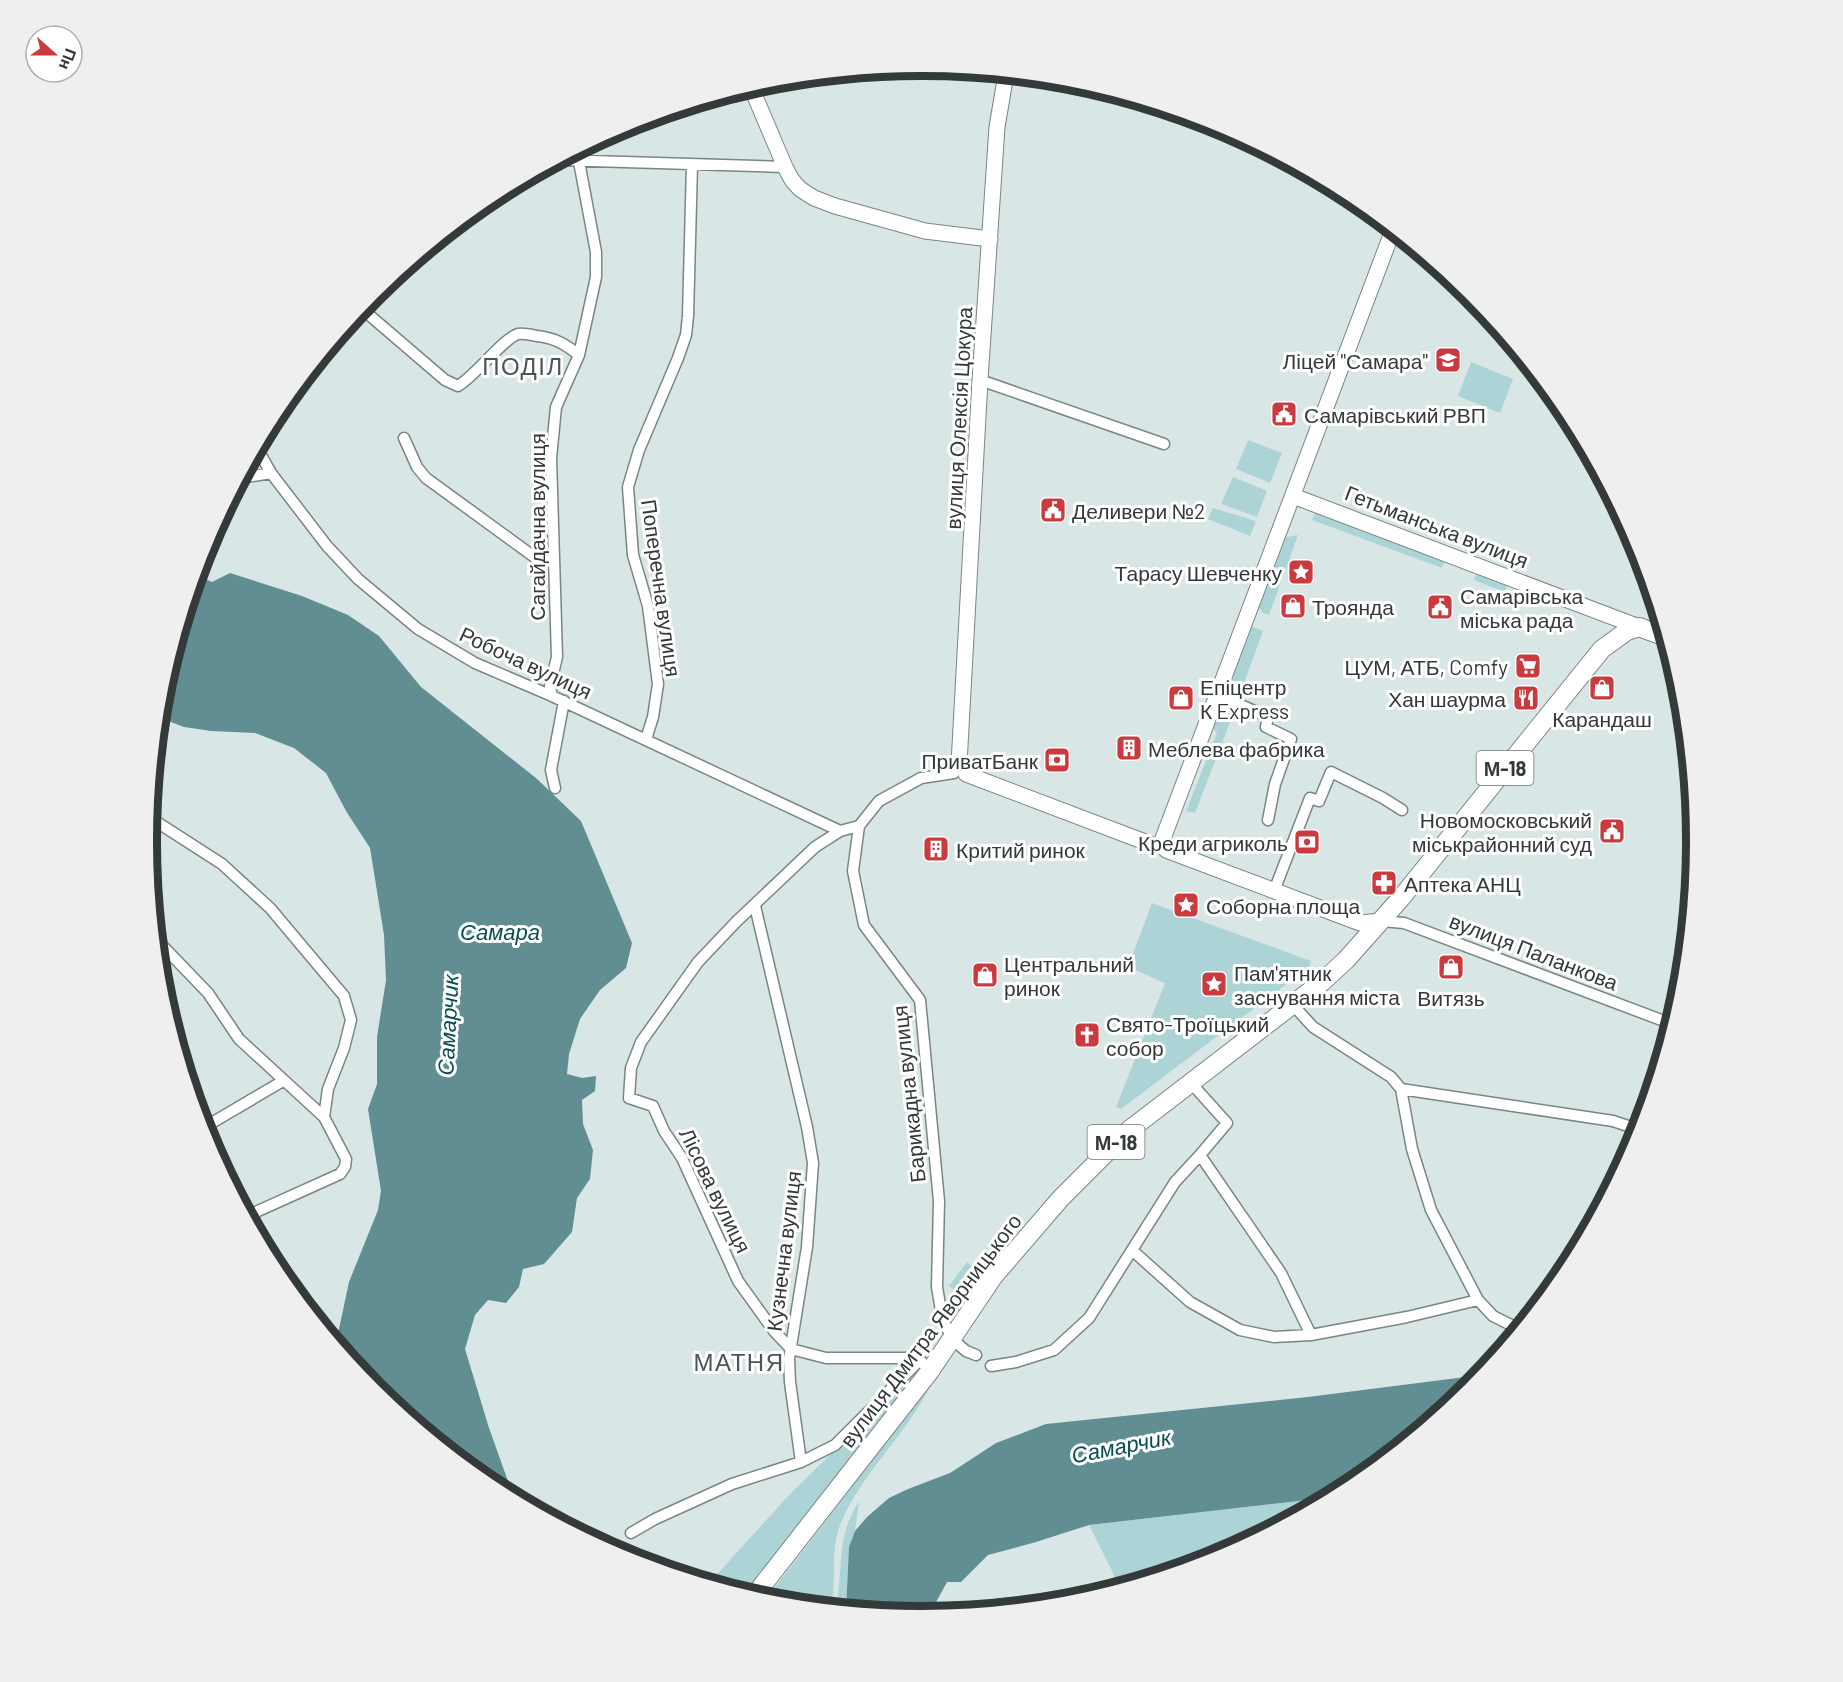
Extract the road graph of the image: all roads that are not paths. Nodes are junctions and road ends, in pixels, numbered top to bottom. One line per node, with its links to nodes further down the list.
1 (1005, 81): 9 (street, вулиця Олексія Цокура)
2 (755, 95): 7 (street)
3 (579, 157): 5 (street, Сагайдачна вулиця)
4 (572, 161): 5 (street)
5 (580, 162): 6 (street); 11 (street, Сагайдачна вулиця)
6 (692, 165): 7 (street); 25 (street, Поперечна вулиця)
7 (785, 167): 9 (street)
8 (1390, 237): 18 (street)
9 (990, 239): 12 (street, вулиця Олексія Цокура)
10 (368, 314): 11 (street)
11 (579, 356): 19 (street, Сагайдачна вулиця)
12 (980, 380): 14 (street); 26 (street, вулиця Олексія Цокура)
13 (404, 438): 19 (street)
14 (1164, 444)
15 (261, 455): 16 (street, Робоча вулиця)
16 (271, 473): 17 (street); 23 (street, Робоча вулиця)
17 (250, 477)
18 (1293, 496): 20 (street, Гетьманська вулиця); 22 (street)
19 (554, 563): 23 (street, Сагайдачна вулиця)
20 (1639, 627): 21 (highway, Гетьманська вулиця); 36 (highway, вулиця Дмитра Яворницького / М-18)
21 (1657, 634)
22 (1218, 695): 29 (street); 33 (street)
23 (552, 696): 24 (street, Робоча вулиця)
24 (564, 701): 25 (street, Робоча вулиця); 27 (street)
25 (646, 739): 32 (street, Робоча вулиця)
26 (960, 770): 31 (street); 33 (street)
27 (555, 788)
28 (1402, 810): 34 (street)
29 (1268, 820)
30 (158, 823): 43 (street)
31 (859, 826): 32 (street); 52 (street, Барикадна вулиця)
32 (840, 831): 35 (street)
33 (1160, 846): 34 (street)
34 (1274, 891): 36 (street)
35 (755, 906): 53 (street, Кузнечна вулиця); 53 (street, Лісова вулиця)
36 (1381, 921): 38 (highway, вулиця Дмитра Яворницького / М-18); 39 (street, вулиця Паланкова)
37 (165, 949): 40 (street)
38 (1293, 1005): 41 (highway, вулиця Дмитра Яворницького / М-18); 42 (street)
39 (1664, 1021)
40 (283, 1081): 43 (street); 44 (street)
41 (1191, 1083): 46 (street); 52 (highway, вулиця Дмитра Яворницького / М-18)
42 (1401, 1089): 45 (street); 49 (street)
43 (324, 1117): 47 (street)
44 (211, 1123)
45 (1631, 1127)
46 (1200, 1155): 48 (street); 51 (street)
47 (254, 1213)
48 (1133, 1251): 51 (street); 56 (street)
49 (1478, 1300): 50 (street); 51 (street)
50 (1512, 1326)
51 (1311, 1335)
52 (952, 1339): 54 (street); 55 (highway, вулиця Дмитра Яворницького / М-18)
53 (791, 1349): 55 (street); 57 (street, Кузнечна вулиця)
54 (976, 1355)
55 (925, 1365): 57 (street); 59 (highway, вулиця Дмитра Яворницького / М-18)
56 (991, 1366)
57 (801, 1462): 58 (street)
58 (631, 1533)
59 (760, 1588)

